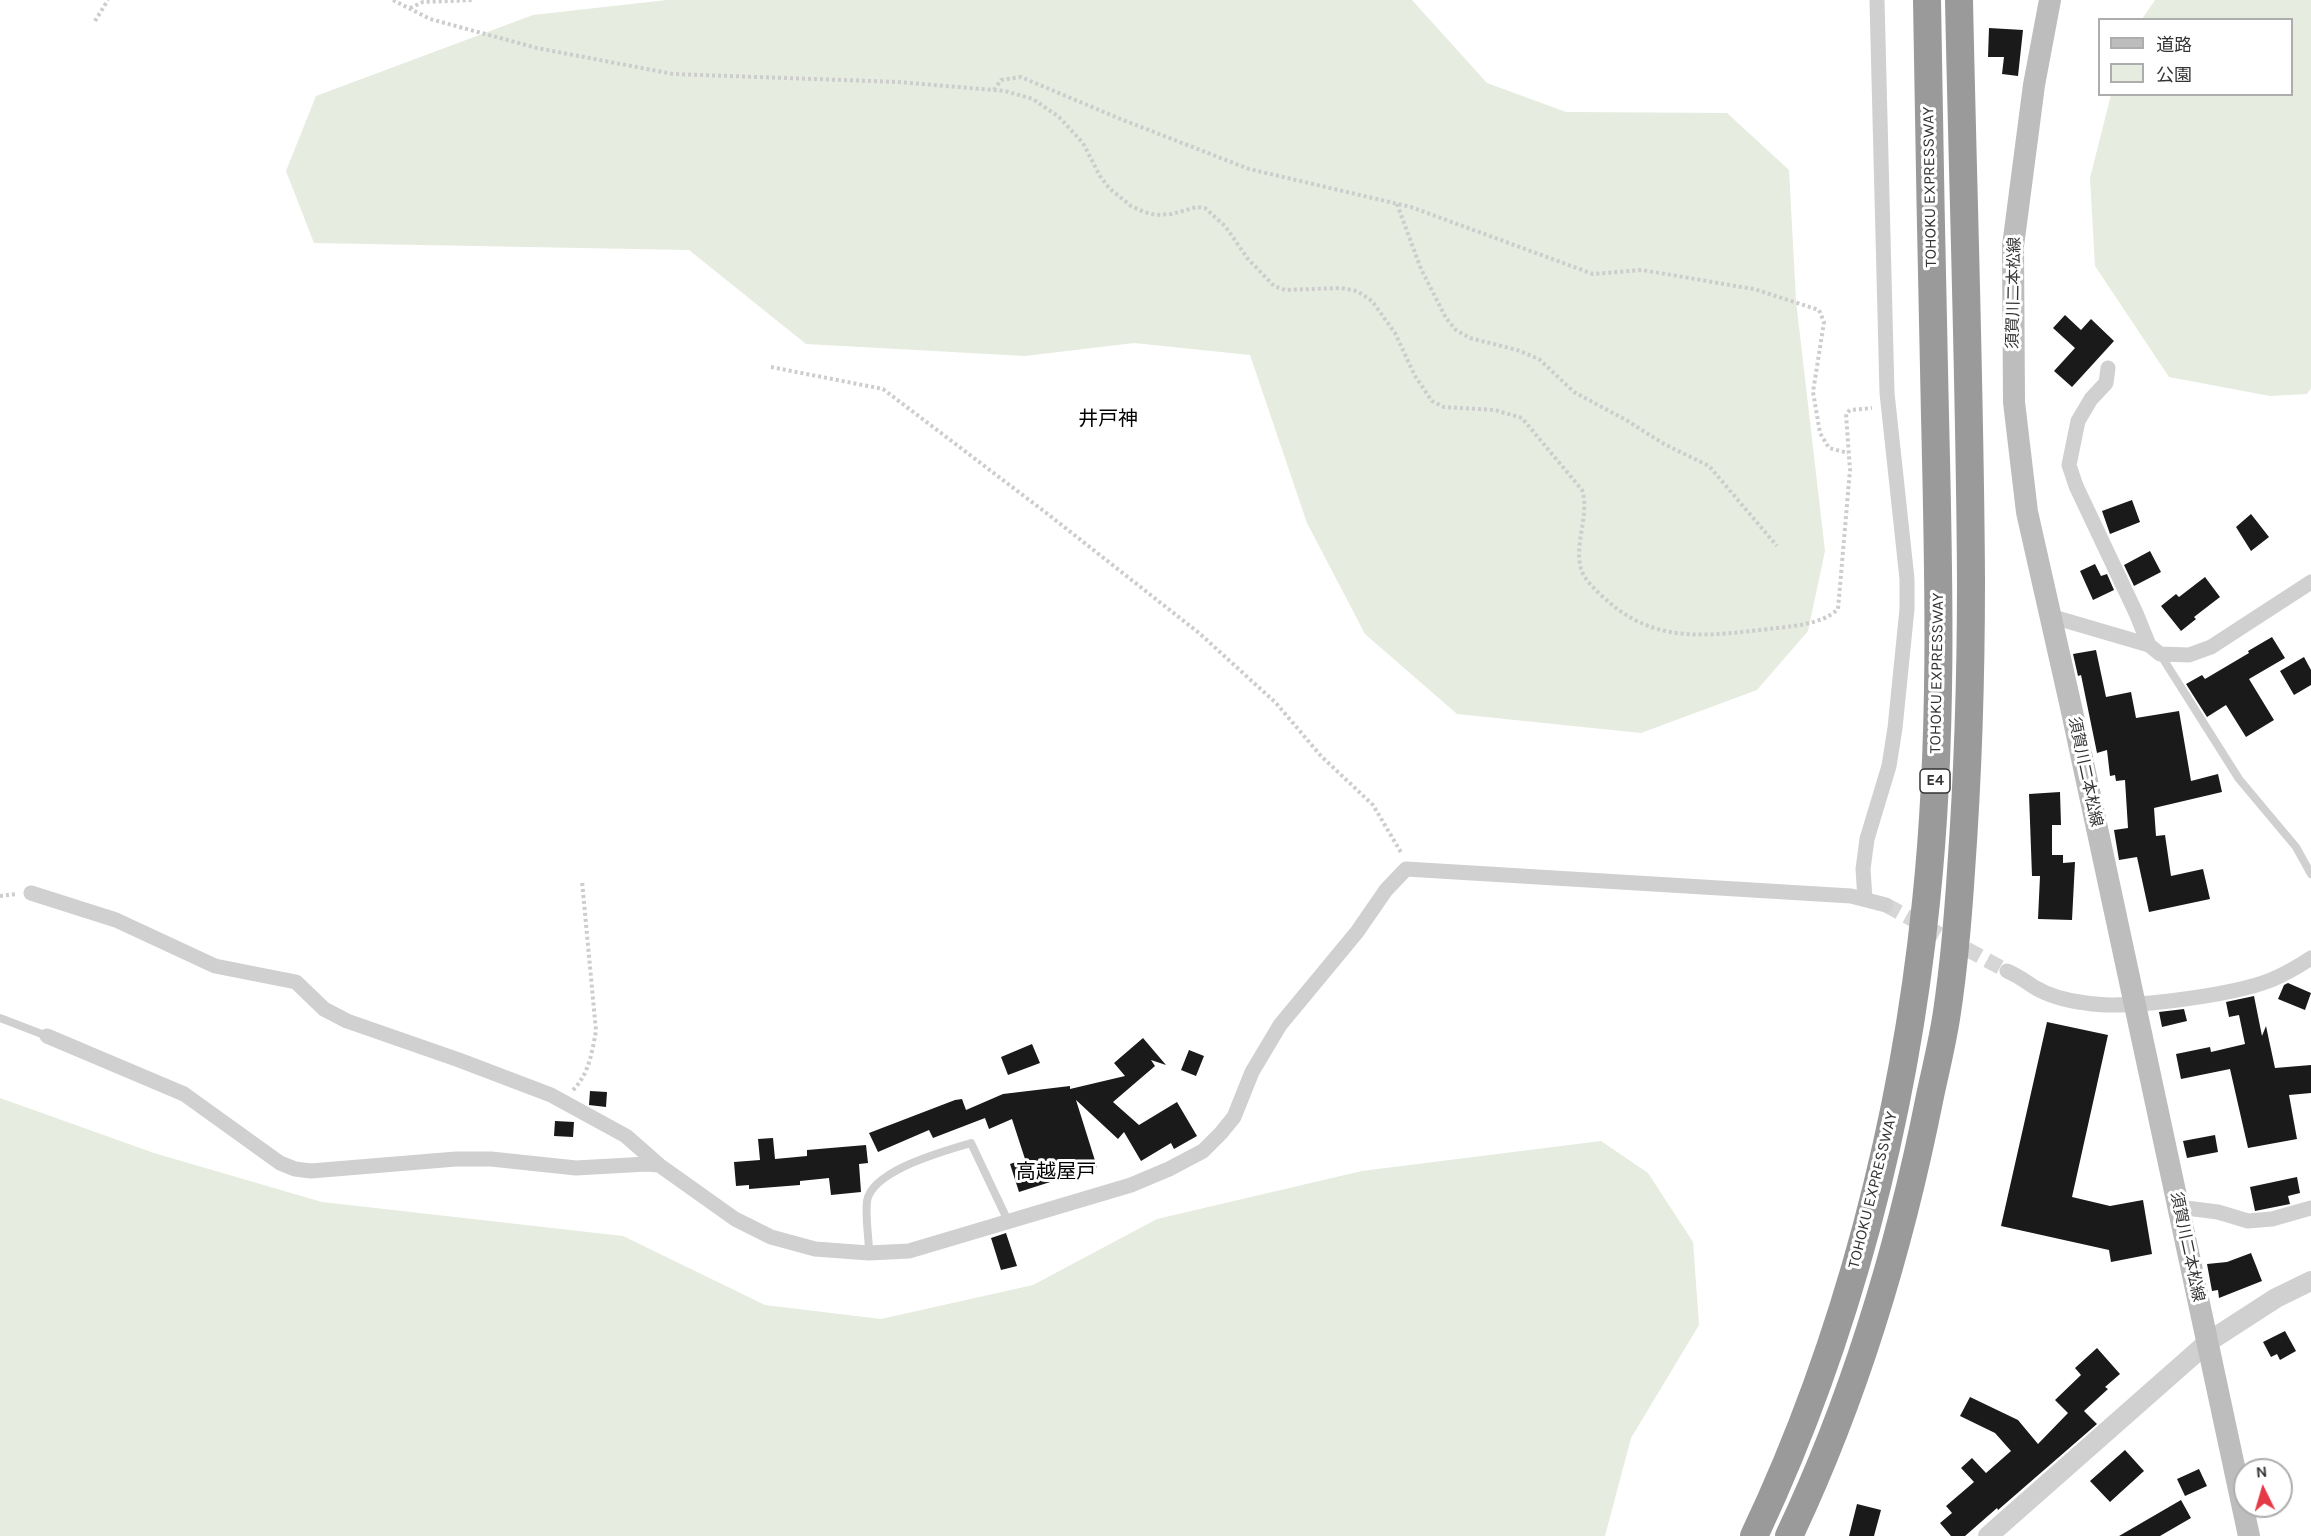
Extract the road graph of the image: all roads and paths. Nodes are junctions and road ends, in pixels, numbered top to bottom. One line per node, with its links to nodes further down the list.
1 (108, 0): 9 (path)
2 (393, 0): 8 (path)
3 (474, 0): 8 (path)
4 (1877, 0): 14 (street)
5 (1927, 0): 39 (highway, TOHOKU EXPRESSWAY / E4)
6 (1959, 0): 40 (highway, TOHOKU EXPRESSWAY / E4)
7 (2050, 0): 18 (main road, 須賀川二本松線)
8 (409, 8): 10 (path)
9 (94, 21)
10 (993, 90): 11 (path); 15 (path)
11 (1397, 203): 15 (path); 16 (path)
12 (771, 367): 20 (path)
13 (2108, 368): 19 (street)
14 (1889, 408): 15 (path); 24 (street)
15 (1848, 453)
16 (1777, 546)
17 (2311, 582): 19 (street)
18 (2050, 616): 19 (street); 28 (main road, 須賀川二本松線)
19 (2154, 650): 21 (lane)
20 (1406, 869): 24 (street); 35 (street)
21 (2311, 874)
22 (582, 881): 31 (path)
23 (31, 893): 31 (street)
24 (1865, 899): 25 (street)
25 (1886, 905)
26 (2311, 958): 28 (street)
27 (2007, 971): 28 (street)
28 (2136, 1003): 33 (main road, 須賀川二本松線)
29 (0, 1018): 30 (lane)
30 (46, 1036): 32 (street)
31 (562, 1101): 32 (street)
32 (659, 1165): 36 (street)
33 (2178, 1207): 34 (street); 38 (main road, 須賀川二本松線)
34 (2311, 1208)
35 (1008, 1221): 36 (street); 36 (lane)
36 (869, 1253)
37 (2311, 1281): 38 (street)
38 (2208, 1342): 41 (street); 42 (main road, 須賀川二本松線)
39 (1754, 1536)
40 (1789, 1536)
41 (1988, 1536)
42 (2249, 1536)

